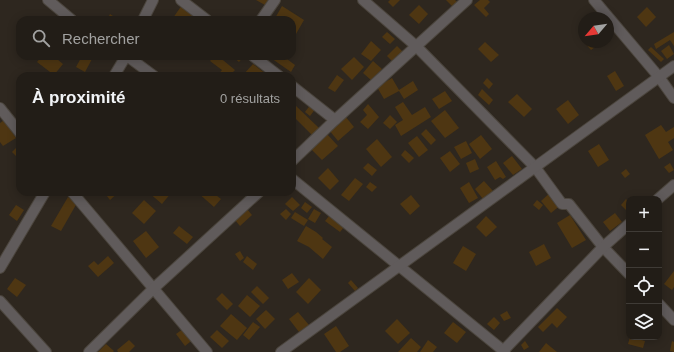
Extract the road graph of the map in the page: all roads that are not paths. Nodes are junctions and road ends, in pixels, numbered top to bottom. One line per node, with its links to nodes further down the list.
1 (48, 0): 8 (street)
2 (153, 0): 9 (street)
3 (181, 0): 10 (street)
4 (275, 0): 11 (street)
5 (363, 0): 12 (street)
6 (467, 0): 12 (street)
7 (594, 0): 20 (street)
8 (67, 16)
9 (145, 16)
10 (202, 16)
11 (264, 16)
12 (416, 46): 24 (street); 27 (street)
13 (124, 60): 17 (street)
14 (132, 60): 18 (street)
15 (258, 60): 19 (street)
16 (674, 66): 20 (street)
17 (116, 72)
18 (148, 72)
19 (274, 72)
20 (659, 78): 22 (street); 27 (street)
21 (296, 89): 24 (street)
22 (674, 98)
23 (0, 108): 25 (street)
24 (335, 120): 26 (street)
25 (16, 128)
26 (296, 157)
27 (535, 167): 35 (street); 36 (street)
28 (296, 182): 36 (street)
29 (674, 185): 33 (street)
30 (43, 196): 37 (street)
31 (75, 196): 39 (street)
32 (255, 196): 39 (street)
33 (661, 196)
34 (626, 227): 35 (street)
35 (603, 247): 38 (street); 47 (street)
36 (399, 266): 46 (street); 47 (street)
37 (0, 268)
38 (626, 271)
39 (154, 288): 44 (street); 45 (street)
40 (0, 301): 43 (street)
41 (662, 307): 42 (street)
42 (674, 320)
43 (46, 352)
44 (89, 352)
45 (207, 352)
46 (281, 352)
47 (503, 352)

